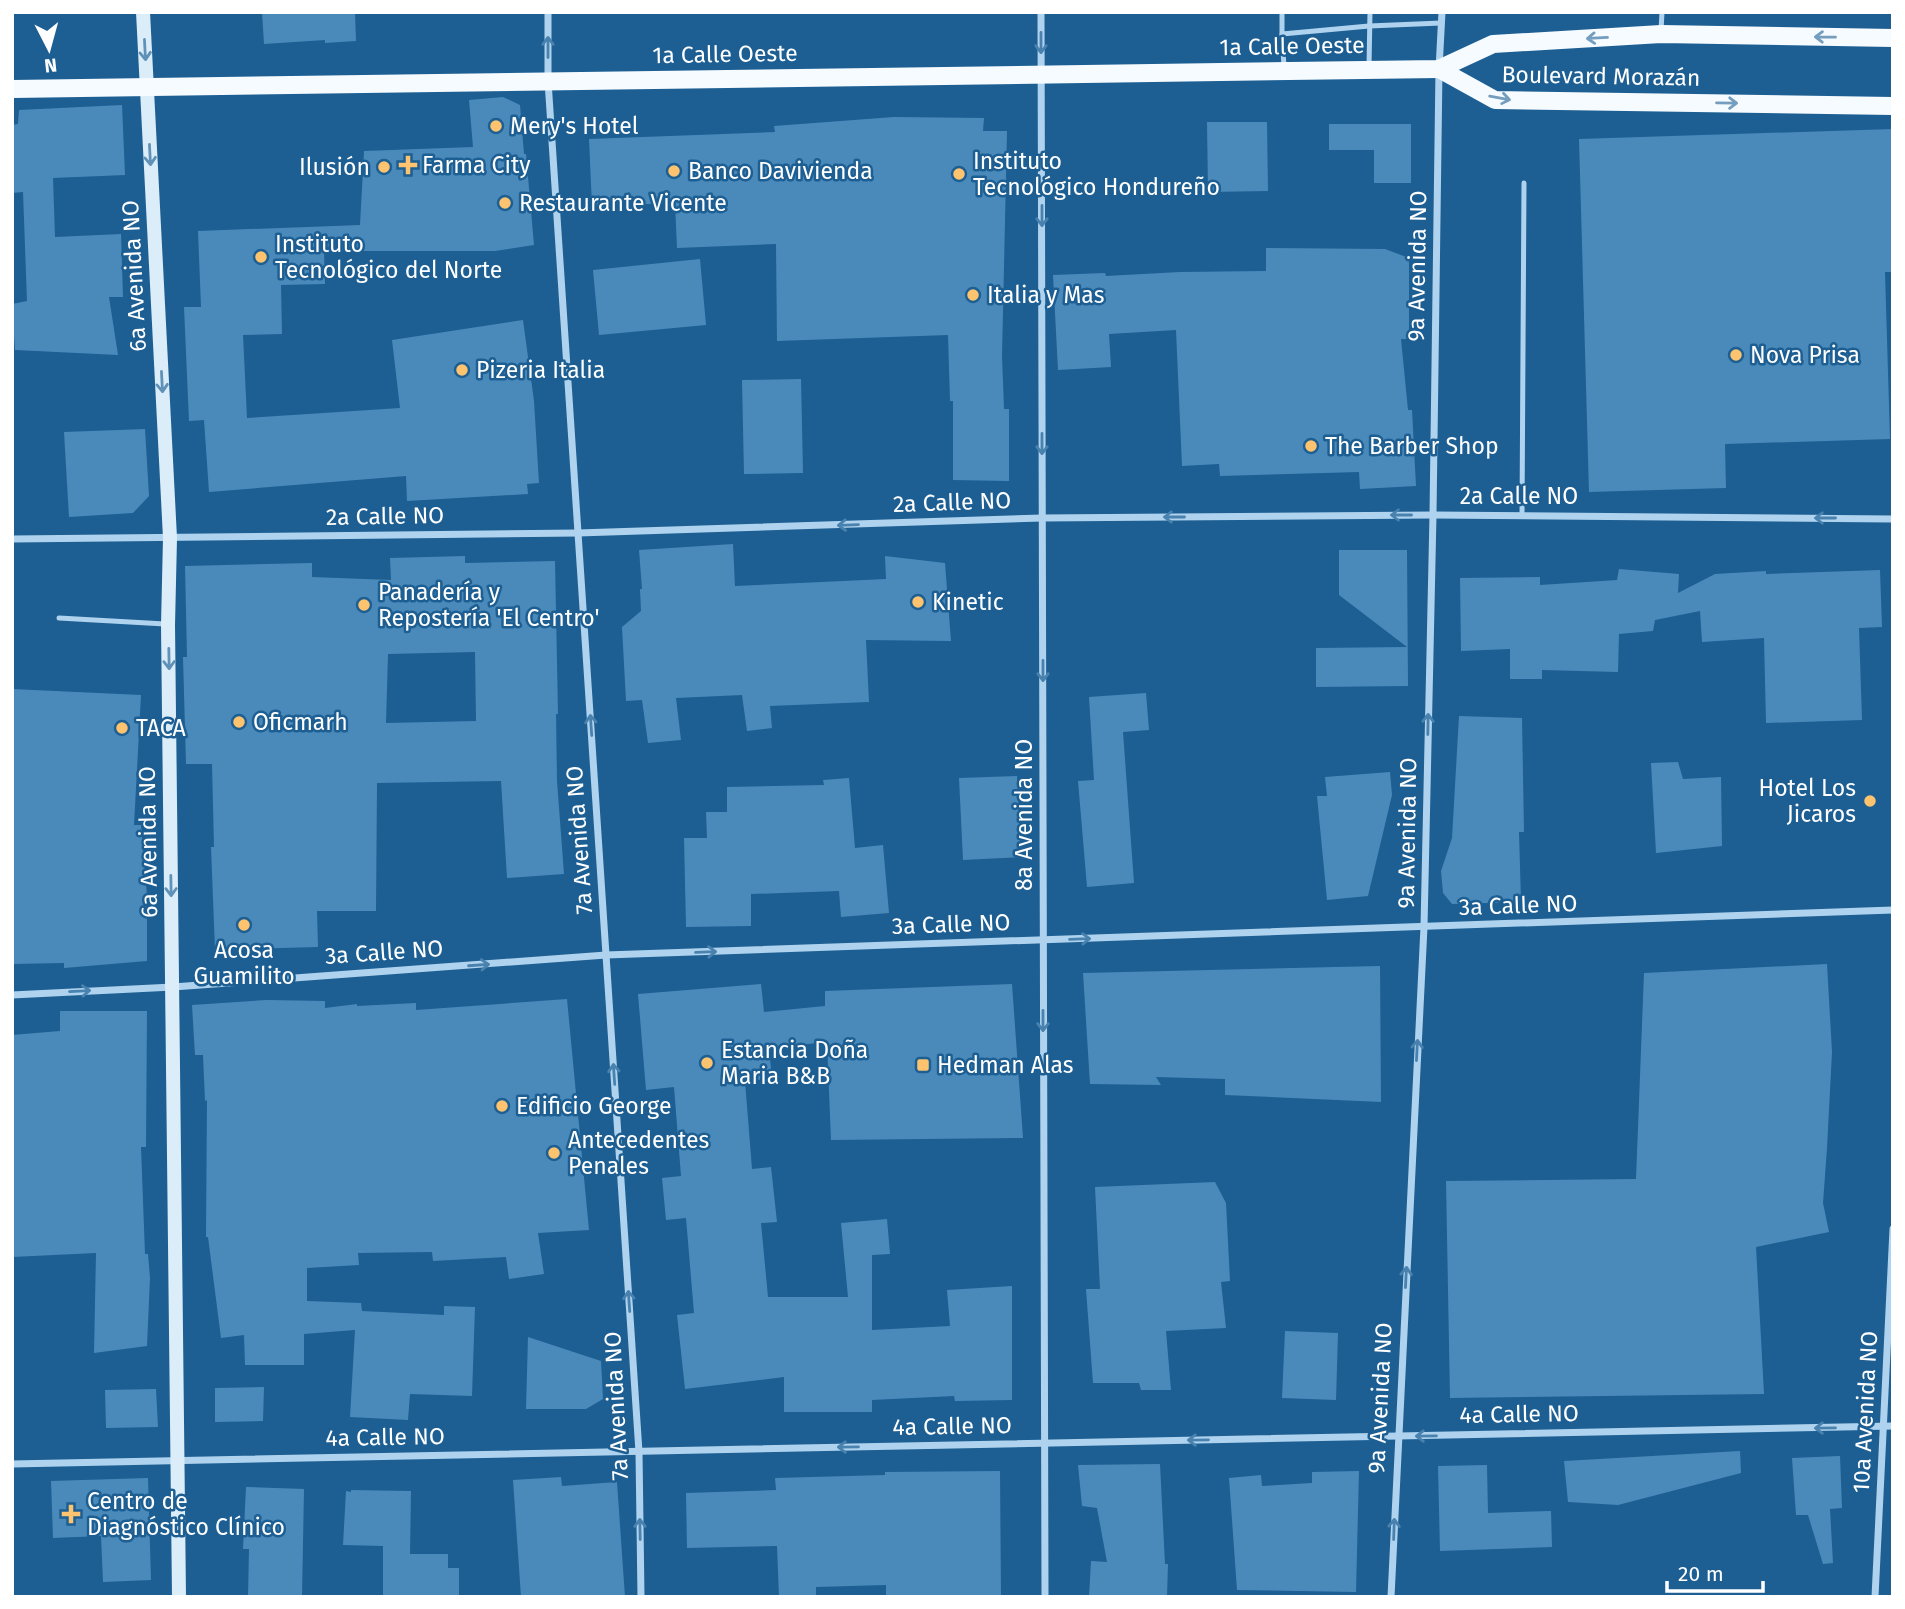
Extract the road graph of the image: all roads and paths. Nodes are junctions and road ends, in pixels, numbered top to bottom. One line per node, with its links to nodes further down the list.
1 (143, 12): 18 (street, 6a Avenida NO, one-way to 18)
2 (548, 12): 17 (street, 7a Avenida NO, one-way to 2)
3 (1041, 12): 16 (street, 8a Avenida NO, one-way to 16)
4 (1282, 12): 10 (lane)
5 (1370, 12): 9 (lane)
6 (1442, 12): 8 (street, 9a Avenida NO)
7 (1662, 12): 11 (lane)
8 (1441, 23): 9 (lane); 14 (street, 9a Avenida NO)
9 (1369, 26): 10 (lane); 13 (lane)
10 (1282, 34): 15 (lane)
11 (1661, 34): 12 (main road, Boulevard Morazán, one-way to 11); 14 (main road, Boulevard Morazán, one-way to 14)
12 (1893, 38)
13 (1369, 69): 14 (main road, 1a Calle Oeste); 15 (main road, 1a Calle Oeste)
14 (1439, 69): 20 (main road, Boulevard Morazán, one-way to 20); 22 (street, 9a Avenida NO)
15 (1285, 70): 16 (main road, 1a Calle Oeste)
16 (1041, 75): 17 (main road, 1a Calle Oeste); 24 (street, 8a Avenida NO, one-way to 24)
17 (548, 81): 18 (main road, 1a Calle Oeste); 26 (street, 7a Avenida NO)
18 (147, 87): 19 (main road, 1a Calle Oeste); 27 (street, 6a Avenida NO, one-way to 27)
19 (12, 89)
20 (1893, 106)
21 (1524, 183): 23 (lane)
22 (1433, 515): 23 (street, 2a Calle NO); 24 (street, 2a Calle NO, one-way to 24); 32 (street, 9a Avenida NO, one-way to 22)
23 (1522, 516): 25 (street, 2a Calle NO, one-way to 23)
24 (1042, 518): 26 (street, 2a Calle NO, one-way to 26); 33 (street, 8a Avenida NO, one-way to 33)
25 (1893, 519)
26 (578, 533): 27 (street, 2a Calle NO); 34 (street, 7a Avenida NO, one-way to 26)
27 (170, 538): 28 (street, 2a Calle NO); 30 (street, 6a Avenida NO)
28 (12, 539)
29 (60, 618): 30 (lane)
30 (168, 625): 35 (street, 6a Avenida NO, one-way to 35)
31 (1893, 910): 32 (street, 3a Calle NO)
32 (1424, 927): 33 (street, 3a Calle NO, one-way to 32); 40 (street, 9a Avenida NO, one-way to 32)
33 (1043, 941): 34 (street, 3a Calle NO, one-way to 33); 41 (street, 8a Avenida NO, one-way to 41)
34 (606, 955): 35 (street, 3a Calle NO, one-way to 34); 42 (street, 7a Avenida NO, one-way to 34)
35 (173, 987): 36 (street, 3a Calle NO, one-way to 35); 43 (street, 6a Avenida NO)
36 (12, 995)
37 (1893, 1229): 38 (street, 10a Avenida NO)
38 (1884, 1426): 39 (street, 4a Calle NO); 40 (street, 4a Calle NO, one-way to 40); 49 (street, 10a Avenida NO)
39 (1893, 1426)
40 (1398, 1436): 41 (street, 4a Calle NO, one-way to 41); 48 (street, 9a Avenida NO, one-way to 40)
41 (1044, 1443): 42 (street, 4a Calle NO, one-way to 42); 47 (street, 8a Avenida NO)
42 (639, 1452): 43 (street, 4a Calle NO); 46 (street, 7a Avenida NO, one-way to 42)
43 (178, 1461): 44 (street, 4a Calle NO); 45 (street, 6a Avenida NO)
44 (12, 1464)
45 (179, 1597)
46 (641, 1597)
47 (1045, 1597)
48 (1391, 1597)
49 (1875, 1597)

